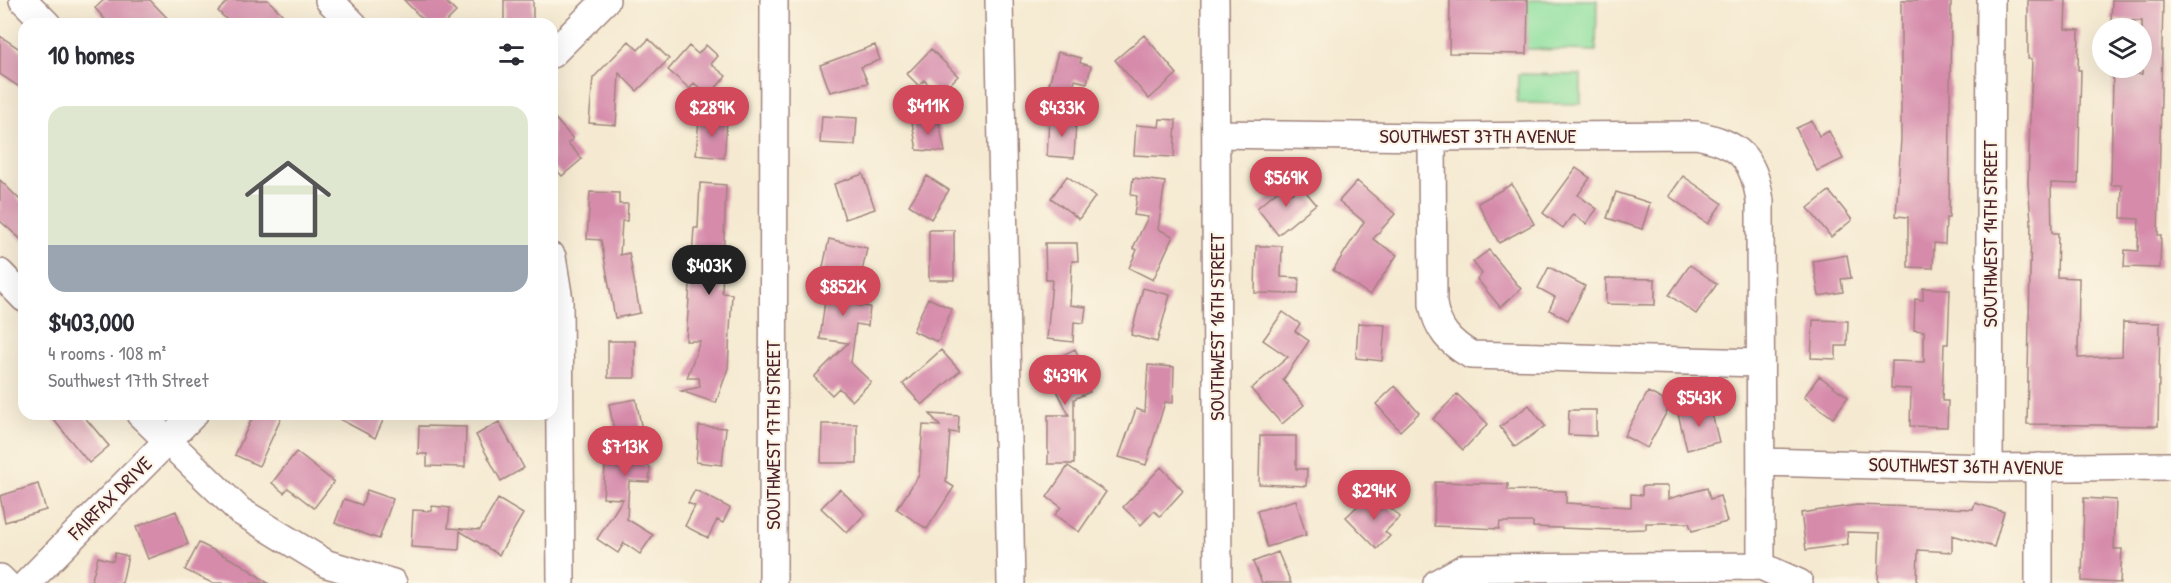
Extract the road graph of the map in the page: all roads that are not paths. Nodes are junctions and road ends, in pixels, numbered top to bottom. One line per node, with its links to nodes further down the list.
1 (23, 0): 8 (street)
2 (329, 0): 9 (street)
3 (606, 0): 10 (street)
4 (774, 0): 34 (street, SOUTHWEST 17TH STREET)
5 (999, 0): 35 (street)
6 (1215, 0): 11 (street, SOUTHWEST 16TH STREET)
7 (1991, 0): 25 (street, SOUTHWEST 14TH STREET)
8 (40, 18)
9 (347, 18)
10 (558, 48)
11 (1216, 134): 12 (street, SOUTHWEST 37TH AVENUE); 36 (street, SOUTHWEST 16TH STREET)
12 (1432, 137): 17 (street); 17 (street, SOUTHWEST 37TH AVENUE)
13 (0, 273): 14 (street)
14 (18, 291)
15 (558, 294): 16 (street)
16 (558, 327)
17 (1759, 363): 22 (street)
18 (146, 420): 21 (street)
19 (188, 420): 21 (street, FAIRFAX DRIVE)
20 (557, 420): 33 (street)
21 (167, 441): 31 (street, FAIRFAX DRIVE); 32 (street)
22 (1761, 462): 25 (street, SOUTHWEST 36TH AVENUE); 26 (street)
23 (2171, 466): 24 (street, SOUTHWEST 36TH AVENUE)
24 (2039, 467): 25 (street, SOUTHWEST 36TH AVENUE); 38 (street)
25 (1989, 468)
26 (1761, 566): 27 (street); 37 (street)
27 (1632, 575): 29 (street)
28 (0, 578): 30 (street)
29 (1438, 582)
30 (5, 583)
31 (27, 583)
32 (393, 583)
33 (561, 583)
34 (773, 583)
35 (1011, 583)
36 (1218, 583)
37 (1799, 583)
38 (2039, 583)

